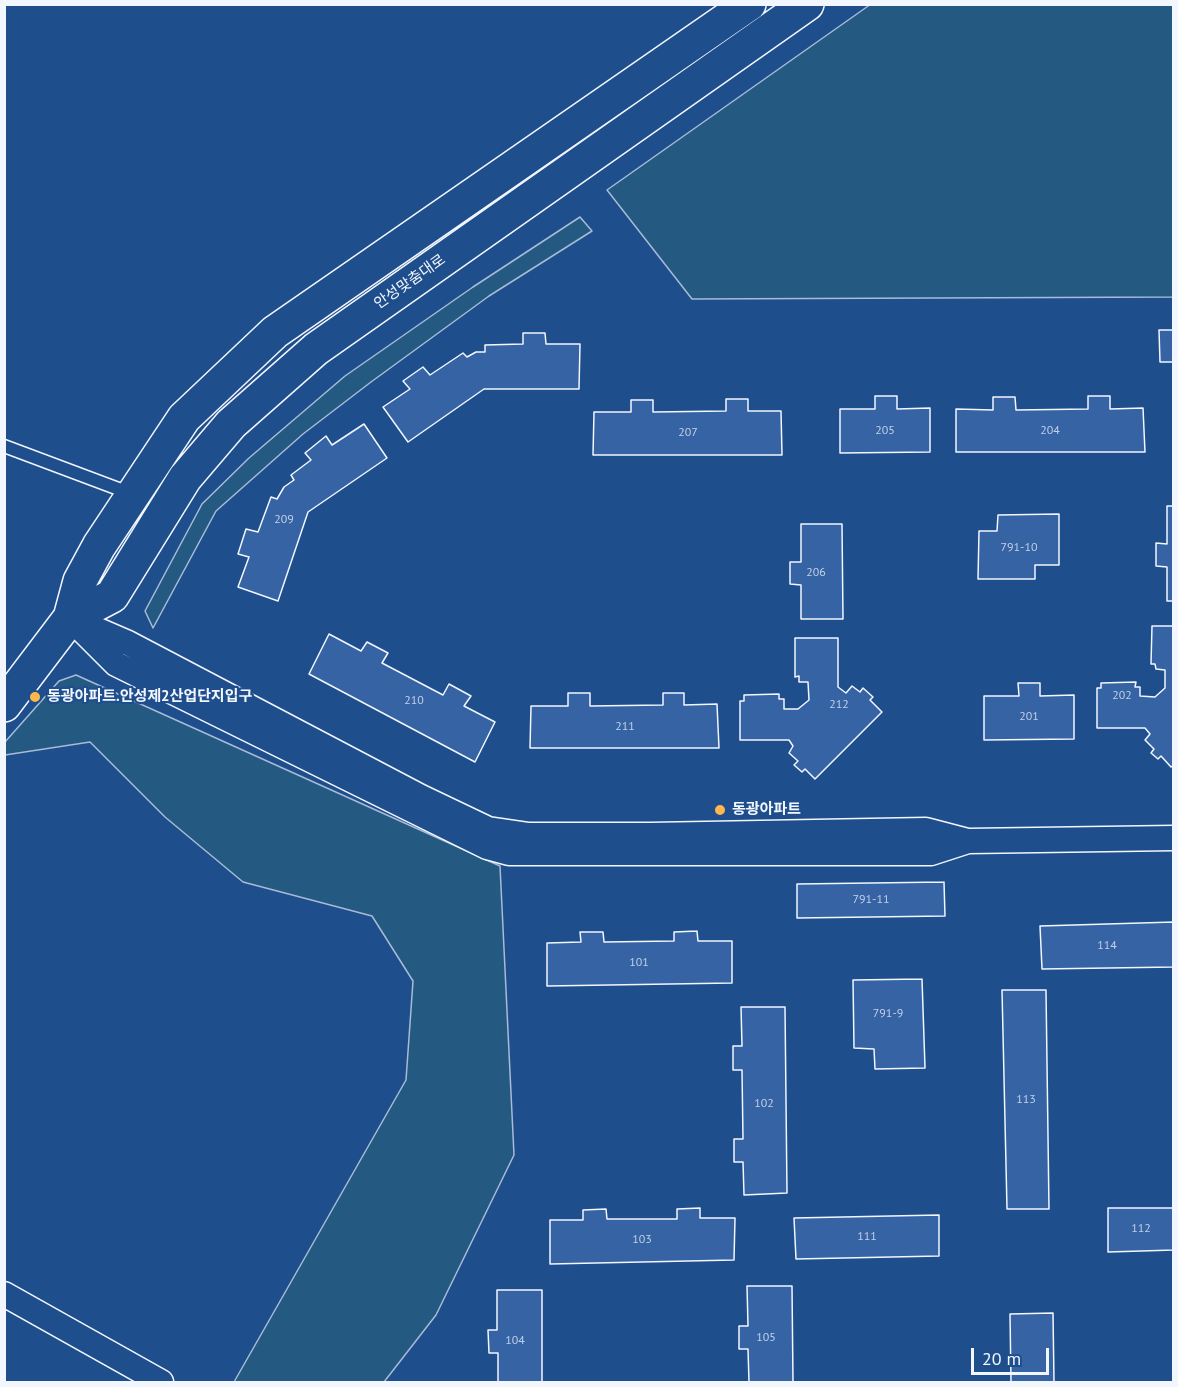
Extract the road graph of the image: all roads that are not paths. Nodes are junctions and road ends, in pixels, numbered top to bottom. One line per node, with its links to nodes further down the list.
1 (749, 4): 4 (main road, 안성맞춤대로)
2 (807, 4): 5 (main road, 안성맞춤대로)
3 (4, 446): 4 (lane)
4 (133, 494): 5 (main road, 안성맞춤대로)
5 (70, 618): 6 (main road, 안성맞춤대로); 7 (street)
6 (4, 705)
7 (1173, 838)
8 (4, 1294): 9 (street)
9 (161, 1383)

